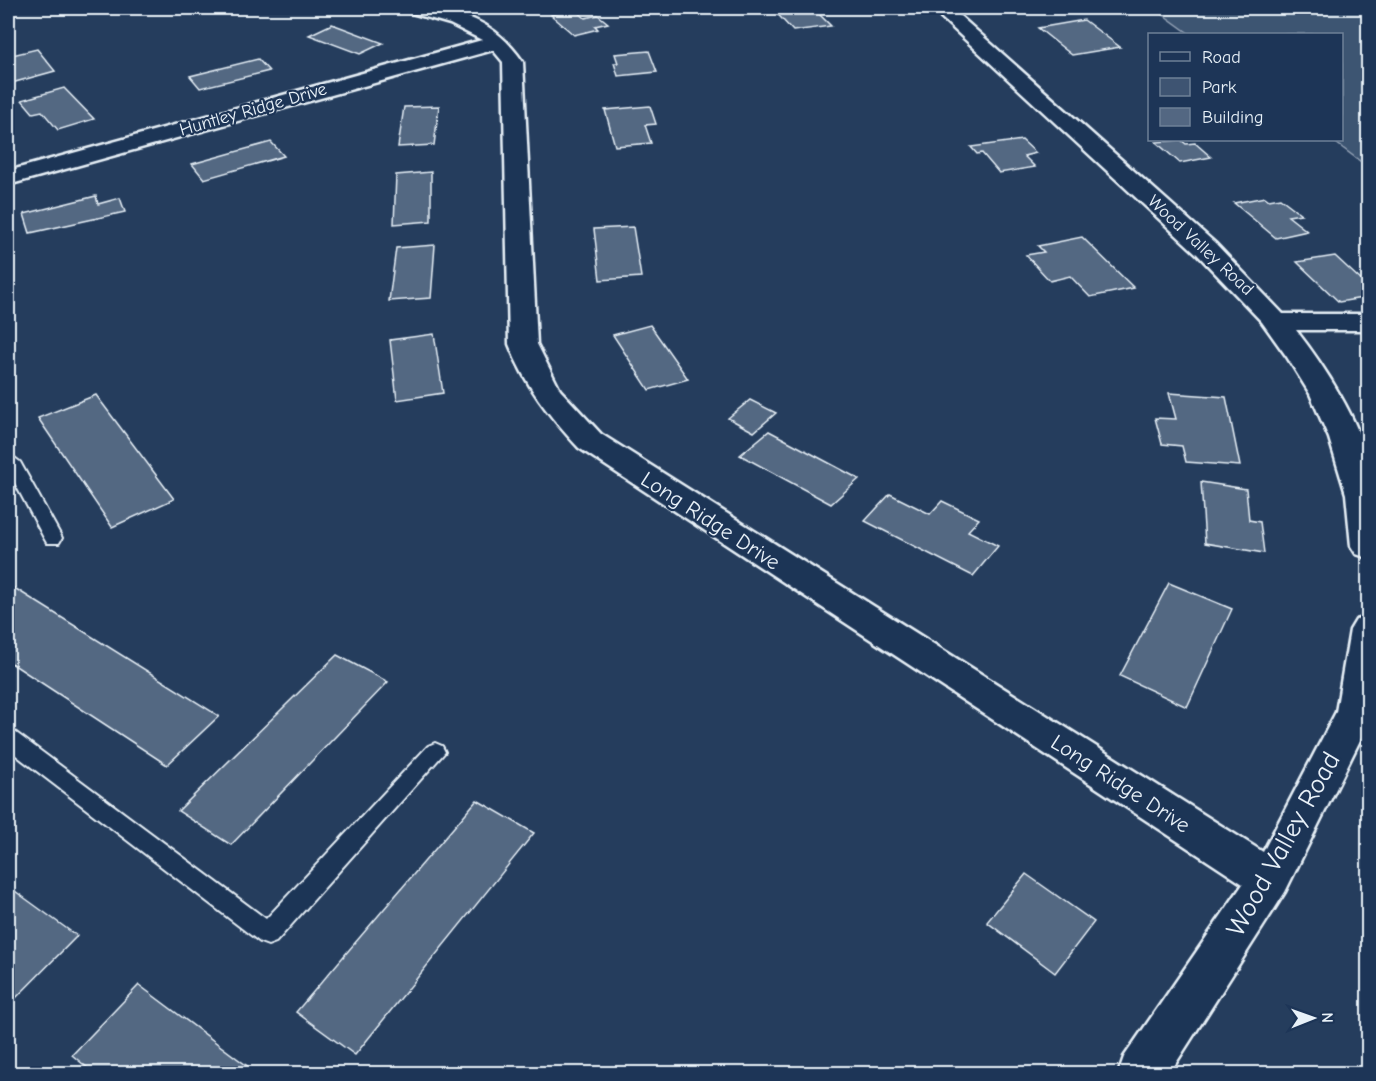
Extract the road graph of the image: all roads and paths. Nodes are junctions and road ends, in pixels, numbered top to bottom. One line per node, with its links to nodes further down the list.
1 (415, 8): 3 (street, Long Ridge Drive)
2 (940, 8): 5 (street, Wood Valley Road)
3 (498, 42): 4 (street, Huntley Ridge Drive); 13 (street, Long Ridge Drive)
4 (8, 178)
5 (1278, 322): 6 (street); 9 (street, Wood Valley Road)
6 (1368, 322)
7 (8, 464): 8 (lane)
8 (53, 538)
9 (1368, 546)
10 (1368, 630): 13 (street, Wood Valley Road)
11 (8, 738): 12 (lane)
12 (435, 752)
13 (1270, 879): 14 (street, Wood Valley Road)
14 (1141, 1074)

